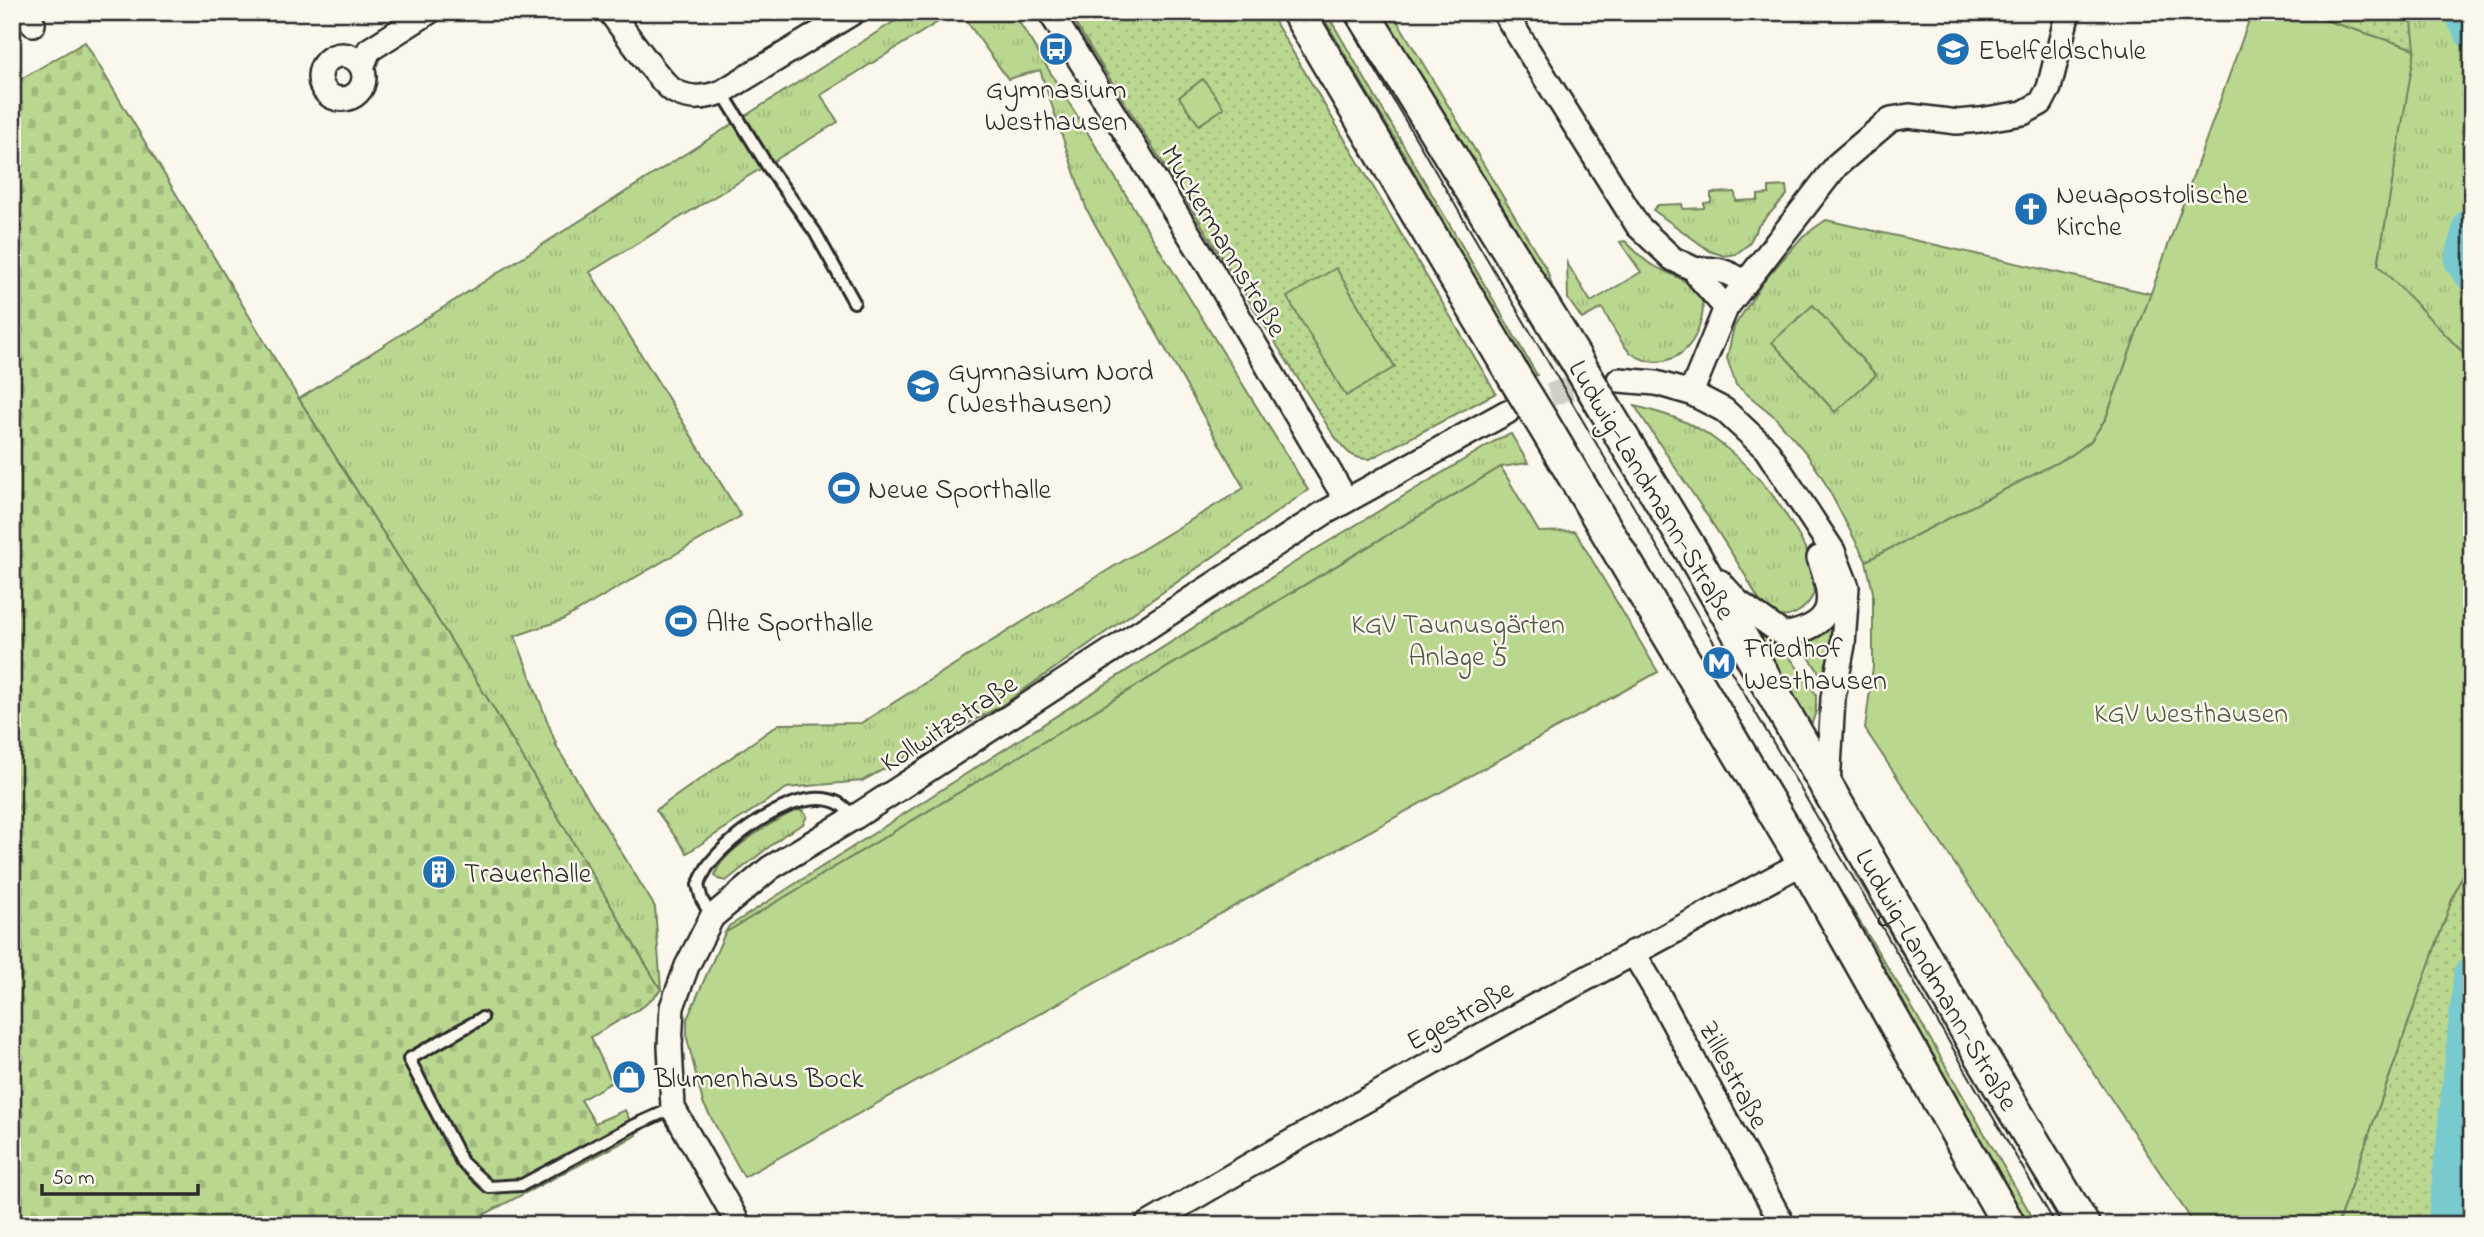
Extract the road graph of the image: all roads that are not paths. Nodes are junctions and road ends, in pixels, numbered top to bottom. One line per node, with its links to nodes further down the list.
1 (429, 12): 9 (street)
2 (610, 12): 10 (street)
3 (854, 12): 10 (street)
4 (1050, 12): 19 (street, Muckermannstraße)
5 (1298, 12): 23 (main road, Ludwig-Landmann-Straße, bridge)
6 (1362, 12): 20 (main road, Ludwig-Landmann-Straße, bridge)
7 (1504, 12): 11 (street)
8 (2068, 12): 12 (street)
9 (362, 67)
10 (722, 92): 13 (lane)
11 (1696, 270): 12 (street); 14 (street)
12 (1745, 284): 14 (street)
13 (854, 302)
14 (1726, 308): 16 (street)
15 (1619, 380): 16 (street)
16 (1691, 393): 18 (street)
17 (1507, 412): 19 (street, Kollwitzstraße)
18 (1794, 493): 20 (street); 21 (street)
19 (1346, 500): 22 (street, Kollwitzstraße)
20 (1692, 552): 21 (main road, Ludwig-Landmann-Straße)
21 (1828, 786): 32 (main road, Ludwig-Landmann-Straße)
22 (855, 817): 24 (street, Kollwitzstraße); 24 (lane)
23 (1804, 862): 25 (street, Egestraße); 31 (main road, Ludwig-Landmann-Straße)
24 (712, 917): 27 (street, Kollwitzstraße)
25 (1633, 952): 29 (street, Egestraße); 30 (street, Zillestraße)
26 (482, 1018): 27 (lane)
27 (673, 1108): 28 (street, Kollwitzstraße)
28 (739, 1225)
29 (1147, 1225)
30 (1783, 1225)
31 (2009, 1225)
32 (2083, 1225)

